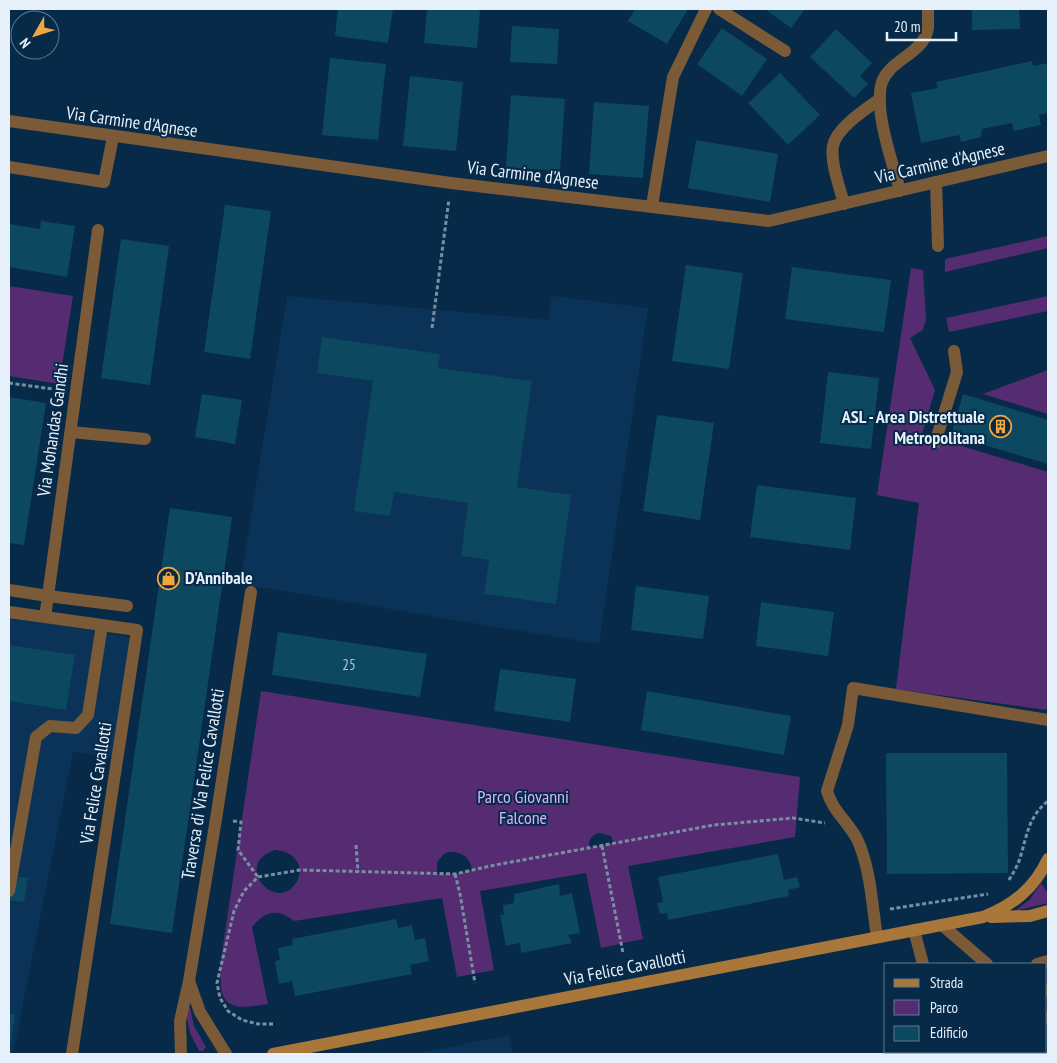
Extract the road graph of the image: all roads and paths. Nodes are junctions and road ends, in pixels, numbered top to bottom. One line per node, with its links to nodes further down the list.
1 (706, 9): 14 (street)
2 (719, 9): 4 (street)
3 (928, 9): 5 (street)
4 (785, 51)
5 (880, 99): 12 (street); 13 (street)
6 (9, 122): 7 (street, Via Carmine d'Agnese)
7 (113, 137): 9 (street); 11 (street, Via Carmine d'Agnese)
8 (1048, 156): 10 (street, Via Carmine d'Agnese)
9 (9, 167)
10 (936, 182): 12 (street, Via Carmine d'Agnese); 16 (street)
11 (451, 184): 14 (street, Via Carmine d'Agnese); 17 (path)
12 (900, 191): 13 (street, Via Carmine d'Agnese)
13 (844, 204): 14 (street, Via Carmine d'Agnese)
14 (652, 206)
15 (98, 230): 20 (street, Via Mohandas Gandhi)
16 (938, 246)
17 (432, 328)
18 (954, 351): 23 (street)
19 (9, 383): 20 (path)
20 (76, 392): 21 (street, Via Mohandas Gandhi)
21 (71, 432): 22 (street); 26 (street, Via Mohandas Gandhi)
22 (145, 439)
23 (935, 443)
24 (9, 590): 26 (street)
25 (252, 592): 33 (street, Traversa di Via Felice Cavallotti)
26 (48, 596): 27 (street); 29 (street)
27 (128, 606)
28 (9, 612): 29 (street, Via Felice Cavallotti)
29 (45, 616): 30 (street, Via Felice Cavallotti)
30 (102, 625): 42 (street); 56 (street, Via Felice Cavallotti)
31 (1048, 720): 45 (street)
32 (1048, 801): 41 (path)
33 (216, 819): 40 (path); 53 (street, Traversa di Via Felice Cavallotti)
34 (828, 824): 36 (path)
35 (356, 845): 38 (path)
36 (602, 846): 39 (path); 50 (path)
37 (1048, 859): 46 (main road, Via Felice Cavallotti)
38 (358, 872): 39 (path); 40 (path)
39 (454, 874): 54 (path)
40 (258, 877): 55 (path)
41 (1002, 885)
42 (9, 891)
43 (990, 894): 45 (path)
44 (1048, 911): 46 (main road, Via Felice Cavallotti)
45 (872, 912): 49 (street)
46 (983, 917): 47 (main road, Via Felice Cavallotti)
47 (942, 925): 48 (main road, Via Felice Cavallotti); 52 (street)
48 (914, 930): 49 (main road, Via Felice Cavallotti); 51 (street)
49 (877, 937): 59 (main road, Via Felice Cavallotti)
50 (623, 953)
51 (923, 963)
52 (986, 963)
53 (189, 981): 57 (street, Traversa di Via Felice Cavallotti); 58 (street, Traversa di Via Felice Cavallotti)
54 (475, 983)
55 (274, 1024)
56 (72, 1054)
57 (180, 1054)
58 (226, 1054)
59 (273, 1054)

